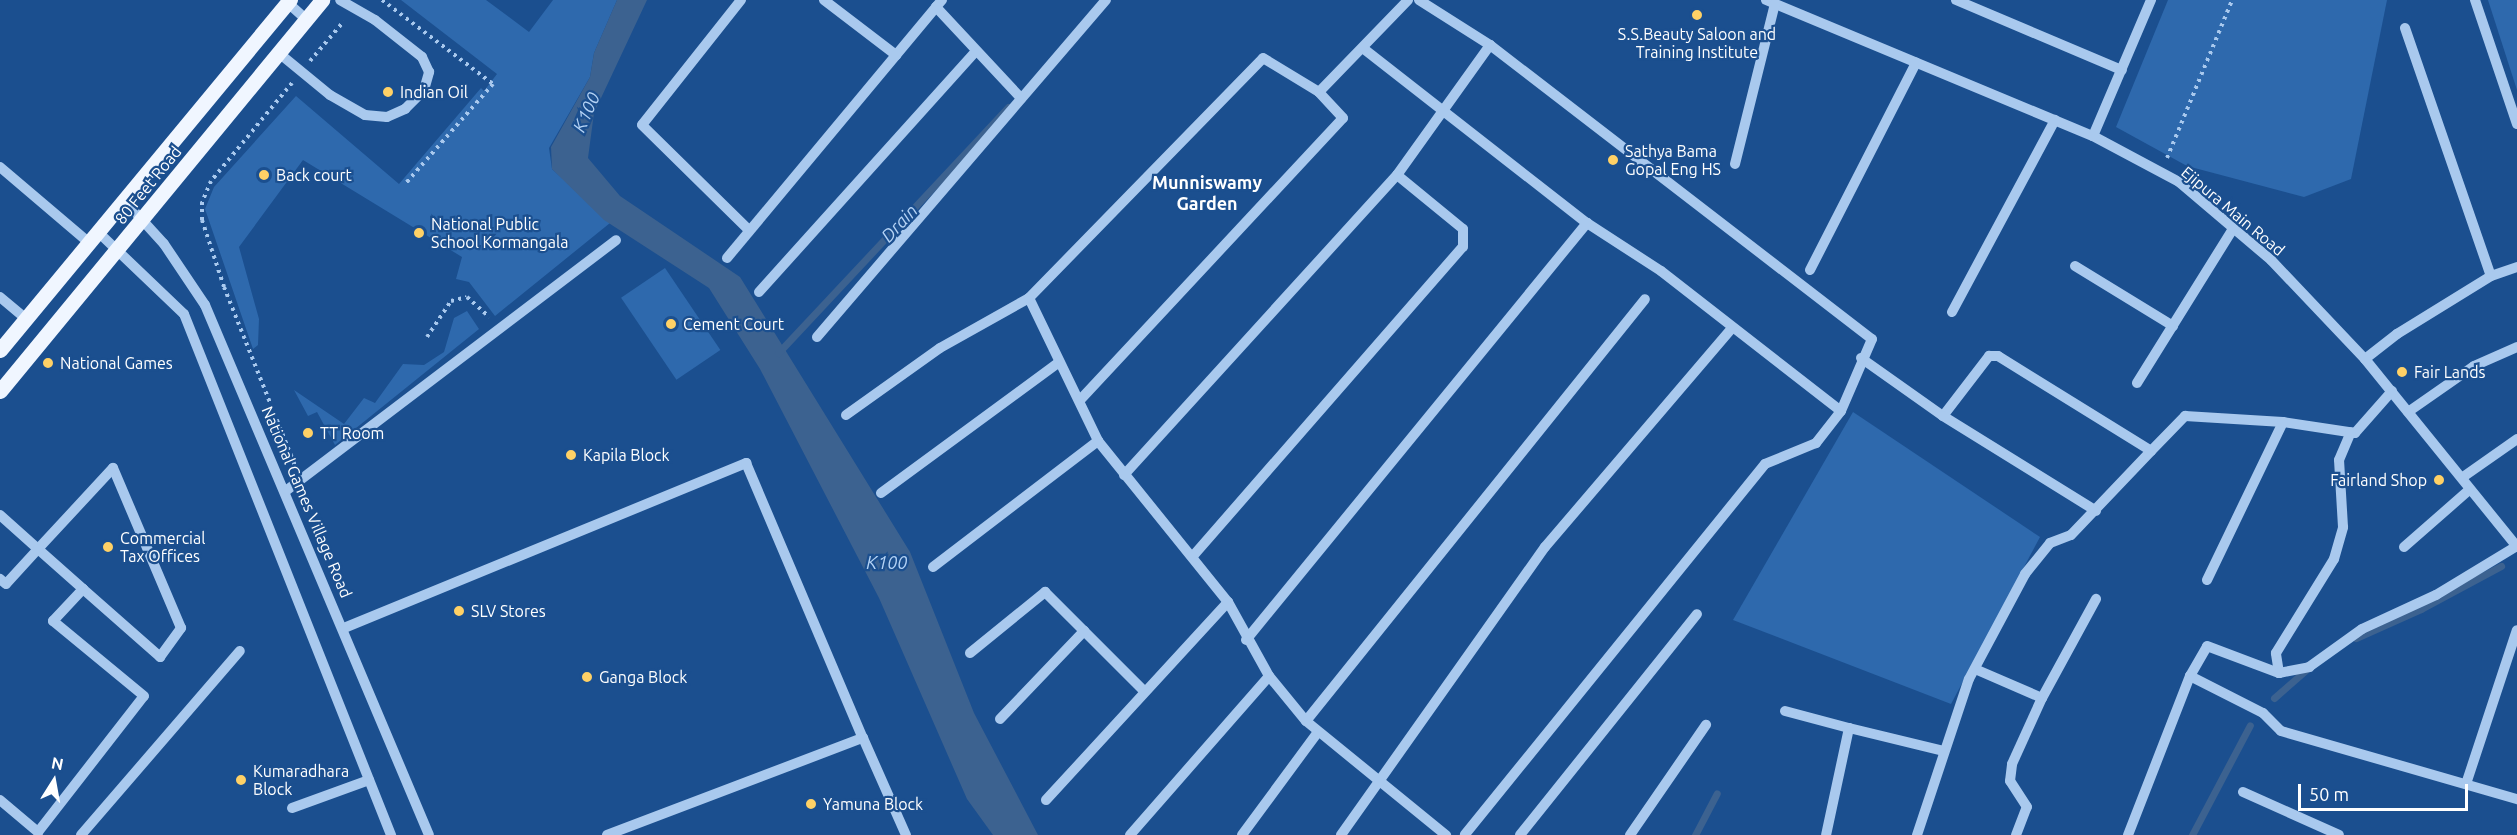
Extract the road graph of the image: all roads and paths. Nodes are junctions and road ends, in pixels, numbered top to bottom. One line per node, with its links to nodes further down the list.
1 (322, 0): 17 (main road, 80 Feet Road)
2 (340, 0): 16 (street)
3 (382, 0): 37 (path)
4 (741, 0): 42 (street)
5 (824, 0): 23 (street)
6 (1106, 0): 28 (street)
7 (1408, 0): 20 (street)
8 (1419, 0): 19 (street)
9 (1956, 0): 25 (street)
10 (2151, 0): 25 (street)
11 (2232, 0): 35 (path)
12 (2475, 0): 31 (street)
13 (289, 2): 17 (street); 38 (main road, 80 Feet Road)
14 (1771, 2): 24 (street, Ejipura Main Road); 33 (street)
15 (939, 3): 21 (street); 23 (street)
16 (354, 9): 26 (path); 26 (street)
17 (307, 20): 22 (main road, 80 Feet Road)
18 (2405, 28): 50 (street)
19 (1490, 45): 29 (street); 64 (street)
20 (1364, 49): 27 (street); 29 (street)
21 (976, 51): 28 (street); 51 (street)
22 (280, 54): 26 (street); 39 (main road, 80 Feet Road)
23 (896, 55): 42 (street)
24 (1916, 63): 30 (street, Ejipura Main Road); 49 (street)
25 (2122, 70): 32 (street)
26 (301, 72): 82 (path)
27 (1318, 92): 53 (street); 70 (street)
28 (1021, 98): 61 (street)
29 (1441, 112): 36 (street); 40 (street)
30 (2055, 120): 32 (street, Ejipura Main Road); 55 (street)
31 (2517, 124)
32 (2093, 136): 35 (street, Ejipura Main Road)
33 (1735, 164)
34 (0, 167): 43 (street)
35 (2162, 172): 41 (street, Ejipura Main Road)
36 (1397, 175): 80 (street); 91 (street)
37 (405, 184)
38 (124, 200): 39 (street, National Games Village Road); 43 (main road, 80 Feet Road)
39 (143, 220): 45 (main road, 80 Feet Road); 83 (street, National Games Village Road)
40 (1587, 223): 58 (street); 102 (street)
41 (2234, 229): 57 (street); 65 (street, Ejipura Main Road)
42 (749, 230): 46 (street)
43 (92, 236): 45 (street); 56 (main road, 80 Feet Road)
44 (616, 240): 59 (street)
45 (119, 249): 68 (main road, 80 Feet Road); 119 (street)
46 (727, 258)
47 (2074, 266): 57 (street)
48 (2517, 267): 50 (street)
49 (1810, 270)
50 (2491, 276): 65 (street)
51 (759, 292)
52 (0, 297): 56 (street)
53 (1029, 298): 66 (street); 73 (street)
54 (1645, 299): 113 (street)
55 (1952, 312)
56 (26, 319): 63 (main road, 80 Feet Road)
57 (2173, 326): 67 (street)
58 (1731, 328): 71 (street); 120 (street)
59 (495, 331): 60 (path); 82 (street)
60 (427, 337)
61 (817, 337)
62 (2517, 347): 72 (street)
63 (0, 350)
64 (1861, 358): 71 (street); 74 (street)
65 (2365, 359): 69 (street, Ejipura Main Road)
66 (1058, 363): 70 (street); 85 (street)
67 (2137, 383)
68 (0, 391)
69 (2392, 391): 72 (street, Ejipura Main Road); 76 (street)
70 (1081, 399): 78 (street)
71 (1841, 411): 137 (street)
72 (2408, 412): 81 (street, Ejipura Main Road)
73 (846, 415)
74 (1943, 416): 79 (street); 86 (street)
75 (2283, 422): 76 (street); 79 (street); 94 (street)
76 (2352, 432): 106 (street)
77 (2517, 439): 81 (street)
78 (1098, 441): 80 (street); 92 (street)
79 (2151, 451): 86 (street)
80 (1124, 475): 91 (street)
81 (2463, 477): 84 (street, Ejipura Main Road)
82 (301, 479): 83 (street)
83 (286, 490): 99 (street, National Games Village Road)
84 (2469, 490): 88 (street); 89 (street, Ejipura Main Road)
85 (881, 493)
86 (2096, 511): 105 (street)
87 (0, 515): 90 (street)
88 (2404, 547)
89 (2517, 547): 106 (street)
90 (38, 549): 93 (street); 95 (street); 95 (street)
91 (1193, 556): 97 (street)
92 (933, 567)
93 (0, 579)
94 (2207, 580)
95 (83, 589): 124 (street)
96 (2096, 599): 110 (street)
97 (1228, 602): 102 (street); 109 (street)
98 (1697, 614): 138 (street)
99 (344, 628): 117 (street); 131 (street, National Games Village Road)
100 (2517, 630): 121 (street)
101 (1084, 631): 104 (street); 109 (street); 112 (street)
102 (1246, 639): 107 (street)
103 (240, 651): 129 (street)
104 (970, 653)
105 (1975, 669): 110 (street); 118 (street)
106 (2279, 673): 108 (street)
107 (1269, 676): 113 (street); 134 (street)
108 (2190, 676): 121 (street); 143 (street)
109 (1143, 690): 125 (street)
110 (2042, 698): 142 (street)
111 (1785, 711): 115 (street)
112 (1000, 719)
113 (1306, 721): 116 (street)
114 (1706, 725): 139 (street)
115 (1849, 728): 118 (street); 140 (street)
116 (1318, 732): 120 (street); 135 (street)
117 (863, 738): 132 (street); 133 (street)
118 (1943, 751): 141 (street)
119 (369, 780): 126 (street); 130 (street)
120 (1381, 782): 128 (street); 136 (street)
121 (2466, 784): 123 (street)
122 (2243, 792): 127 (street)
123 (2517, 799)
124 (0, 800)
125 (1046, 800)
126 (292, 808)
127 (2313, 831): 144 (street)
128 (1442, 834)
129 (81, 835)
130 (392, 835)
131 (429, 835)
132 (607, 835)
133 (906, 835)
134 (1130, 835)
135 (1242, 835)
136 (1341, 835)
137 (1465, 835)
138 (1520, 835)
139 (1630, 835)
140 (1826, 835)
141 (1917, 835)
142 (2016, 835)
143 (2130, 835)
144 (2340, 835)

